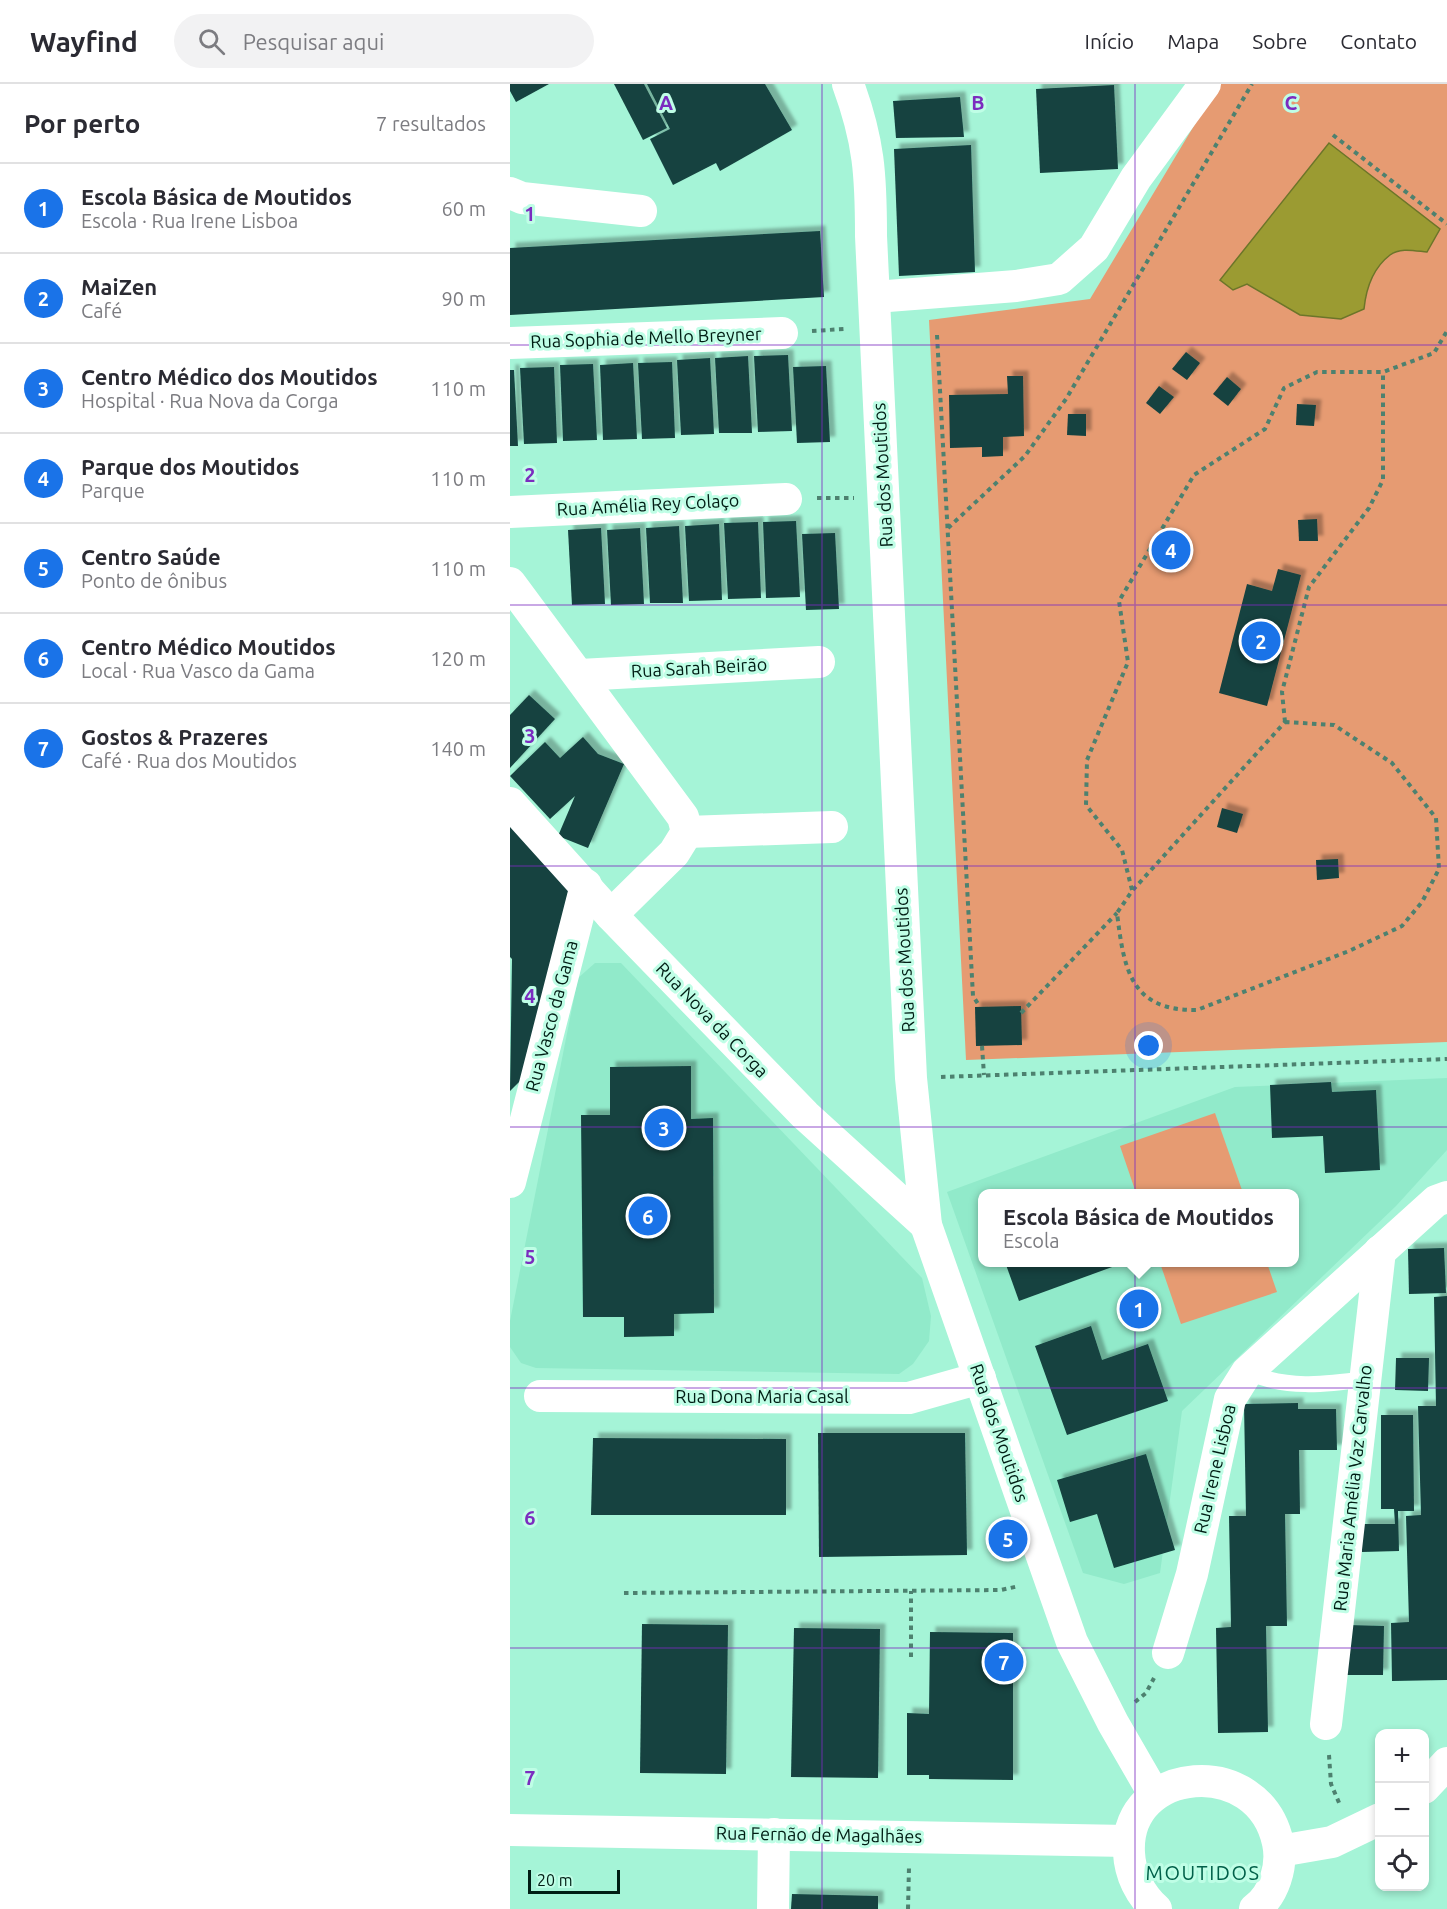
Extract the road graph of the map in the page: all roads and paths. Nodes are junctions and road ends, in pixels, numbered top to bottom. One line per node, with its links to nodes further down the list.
1 (848, 84): 8 (street, Rua dos Moutidos)
2 (1205, 84): 8 (street)
3 (1252, 84): 17 (path)
4 (1333, 135): 7 (path)
5 (510, 193): 6 (street)
6 (641, 211)
7 (1447, 224)
8 (876, 312): 10 (path); 14 (street, Rua dos Moutidos)
9 (1447, 331): 13 (path)
10 (782, 333): 12 (street, Rua Sophia de Mello Breyner)
11 (938, 335): 17 (path)
12 (510, 343)
13 (1383, 372): 21 (path); 26 (path)
14 (884, 498): 15 (path); 34 (street, Rua dos Moutidos)
15 (786, 499): 16 (street, Rua Amélia Rey Colaço)
16 (510, 512)
17 (947, 528): 29 (path)
18 (510, 583): 20 (street)
19 (819, 662): 20 (street, Rua Sarah Beirão)
20 (580, 675): 24 (street)
21 (1285, 722): 26 (path); 27 (path)
22 (510, 803): 25 (street, Rua Nova da Corga)
23 (832, 827): 24 (street)
24 (687, 832): 28 (street)
25 (586, 885): 28 (street, Rua Nova da Corga); 35 (street, Rua Vasco da Gama)
26 (1132, 891): 27 (path)
27 (1117, 913): 30 (path)
28 (610, 915): 38 (street, Rua Nova da Corga)
29 (980, 1007)
30 (1021, 1013)
31 (982, 1046): 33 (path)
32 (1447, 1059): 33 (path)
33 (984, 1076): 34 (path)
34 (911, 1078): 38 (street, Rua dos Moutidos)
35 (516, 1126): 36 (street, Rua Vasco da Gama)
36 (510, 1182)
37 (1447, 1197): 39 (street, Rua Irene Lisboa)
38 (926, 1225): 41 (street, Rua dos Moutidos)
39 (1380, 1251): 40 (street, Rua Irene Lisboa); 42 (street, Rua Maria Amélia Vaz Carvalho)
40 (1247, 1372): 42 (lane); 47 (street, Rua Irene Lisboa)
41 (980, 1378): 43 (street, Rua Dona Maria Casal); 44 (street, Rua dos Moutidos)
42 (1365, 1379): 50 (street, Rua Maria Amélia Vaz Carvalho)
43 (540, 1396)
44 (1048, 1576): 45 (path); 49 (street, Rua dos Moutidos)
45 (911, 1591): 46 (path); 48 (path)
46 (624, 1593)
47 (1168, 1653): 49 (path)
48 (911, 1656)
49 (1113, 1723): 53 (street, Rua dos Moutidos)
50 (1326, 1724): 57 (path)
51 (1447, 1763): 52 (street)
52 (1429, 1783)
53 (1154, 1794): 59 (street); 60 (street)
54 (1375, 1822): 57 (street)
55 (510, 1830): 56 (street, Rua Fernão de Magalhães)
56 (774, 1834): 58 (street, Rua Fernão de Magalhães); 62 (street)
57 (1352, 1834): 60 (street)
58 (910, 1836): 59 (street, Rua Fernão de Magalhães); 63 (path)
59 (1128, 1840): 64 (street)
60 (1280, 1851): 61 (street)
61 (1258, 1908)
62 (773, 1909)
63 (908, 1909)
64 (1156, 1909)

